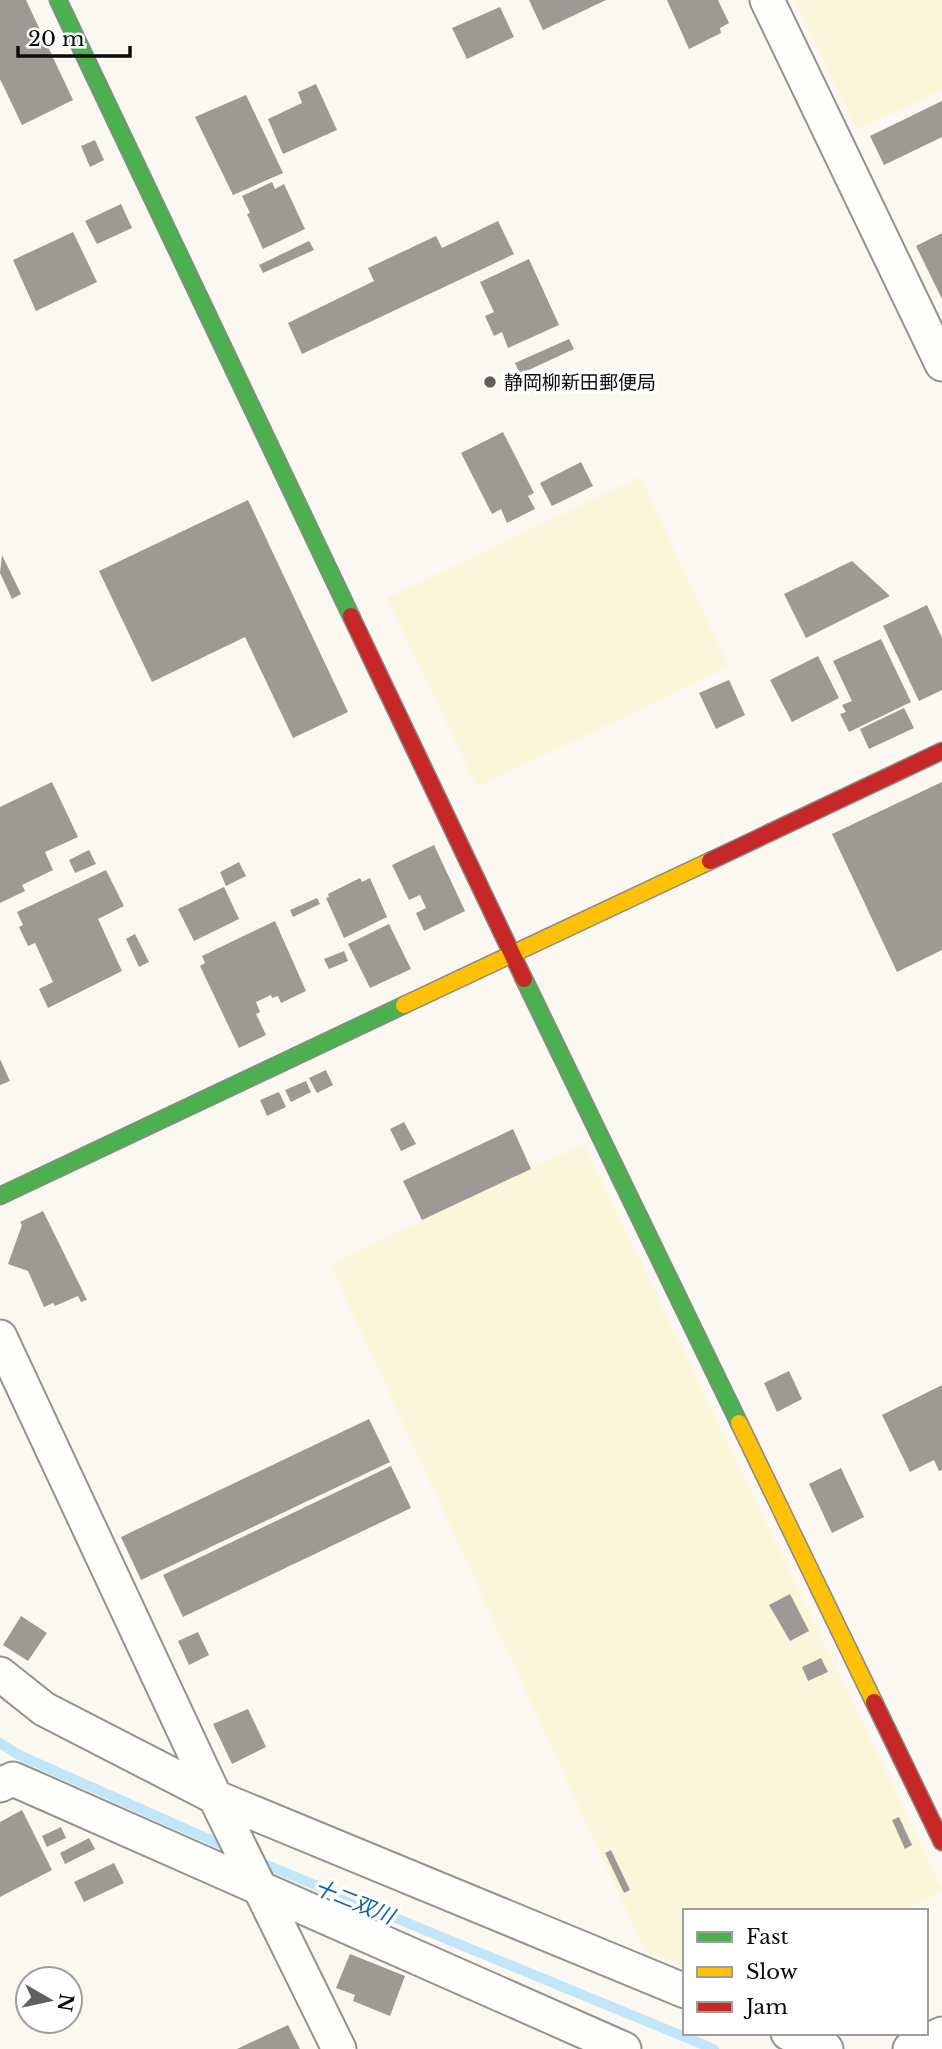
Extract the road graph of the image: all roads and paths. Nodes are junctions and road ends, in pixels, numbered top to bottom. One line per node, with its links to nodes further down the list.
1 (58, 0): 5 (street)
2 (767, 0): 3 (street)
3 (942, 364)
4 (942, 751): 5 (street)
5 (513, 956): 6 (street); 11 (street)
6 (0, 1196)
7 (0, 1337): 10 (street)
8 (0, 1674): 10 (street)
9 (0, 1785): 12 (street)
10 (215, 1797): 12 (street); 13 (street)
11 (942, 1842)
12 (257, 1887): 16 (street); 17 (street)
13 (683, 1990)
14 (942, 2034): 19 (street)
15 (793, 2035): 18 (street)
16 (340, 2049)
17 (624, 2049)
18 (826, 2049)
19 (910, 2049)

